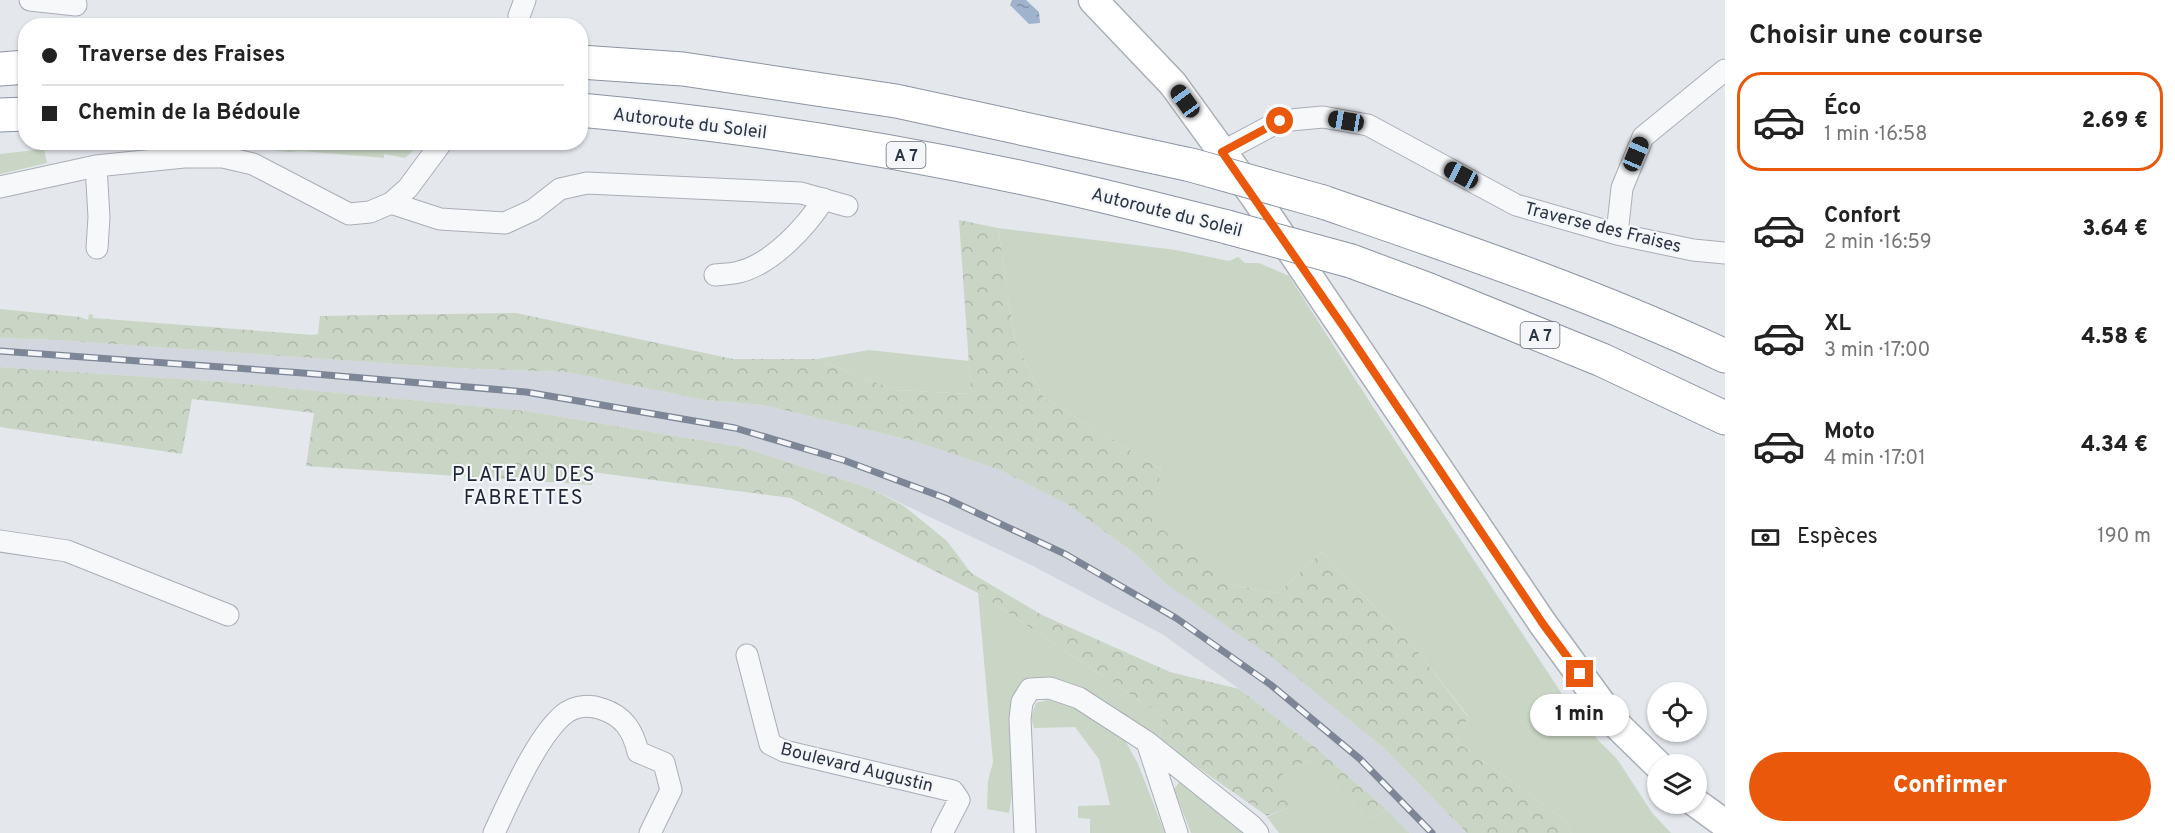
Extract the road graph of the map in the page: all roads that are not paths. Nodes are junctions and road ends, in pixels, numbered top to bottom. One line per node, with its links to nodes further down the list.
1 (30, 0): 2 (street)
2 (75, 0)
3 (1094, 0): 12 (street)
4 (588, 63): 22 (highway, bridge)
5 (18, 68): 6 (highway)
6 (0, 69)
7 (1725, 70): 18 (street)
8 (588, 111): 23 (highway, Autoroute du Soleil / A 7, bridge)
9 (18, 114): 10 (highway)
10 (0, 115)
11 (436, 150): 16 (street)
12 (1222, 152): 18 (street, Traverse des Fraises); 28 (street)
13 (96, 166): 14 (street); 16 (street); 19 (street)
14 (0, 187)
15 (824, 199): 16 (street); 17 (street); 21 (street)
16 (391, 202)
17 (847, 206)
18 (1617, 234): 20 (street, Traverse des Fraises)
19 (97, 248)
20 (1725, 253)
21 (715, 275)
22 (1725, 356)
23 (1725, 418)
24 (0, 541): 25 (street)
25 (228, 615)
26 (747, 655): 33 (street, Boulevard Augustin)
27 (1147, 742): 34 (street); 35 (street); 36 (street)
28 (1647, 754)
29 (1707, 811): 30 (street)
30 (1725, 824)
31 (494, 833): 32 (street)
32 (650, 833)
33 (942, 833)
34 (1025, 833)
35 (1177, 833)
36 (1258, 833)

